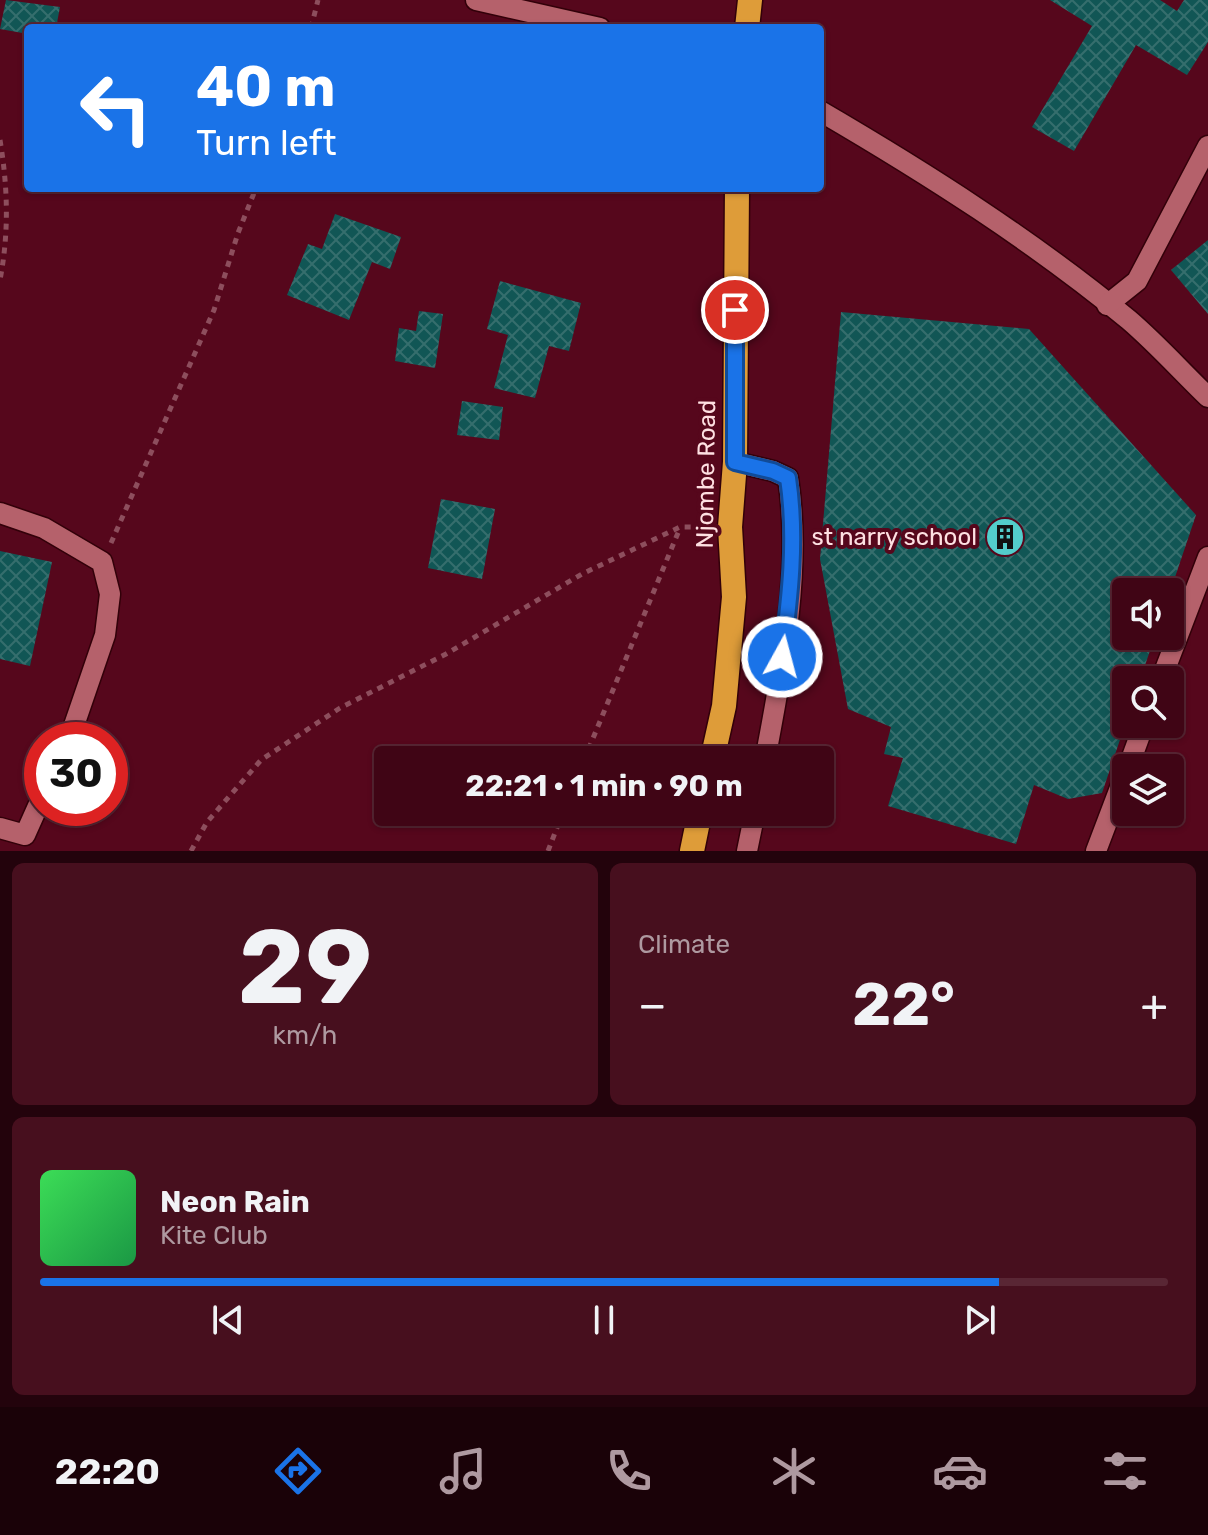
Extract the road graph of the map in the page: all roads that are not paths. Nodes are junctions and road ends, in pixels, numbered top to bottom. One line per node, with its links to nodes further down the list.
1 (476, 0): 3 (street)
2 (750, 0): 4 (highway)
3 (582, 24)
4 (747, 24)
5 (824, 113): 8 (street)
6 (1208, 146): 8 (street)
7 (737, 192): 10 (highway, Njombe Road)
8 (1107, 305): 9 (street)
9 (1208, 397)
10 (735, 462): 15 (highway, Njombe Road); 16 (street)
11 (0, 513): 14 (street)
12 (1208, 557): 13 (street)
13 (1166, 666)
14 (75, 722)
15 (715, 746)
16 (767, 746)
17 (1112, 809): 24 (street)
18 (29, 826): 21 (street)
19 (697, 826): 22 (highway)
20 (752, 826): 23 (street)
21 (0, 828)
22 (692, 851)
23 (747, 851)
24 (1096, 851)

